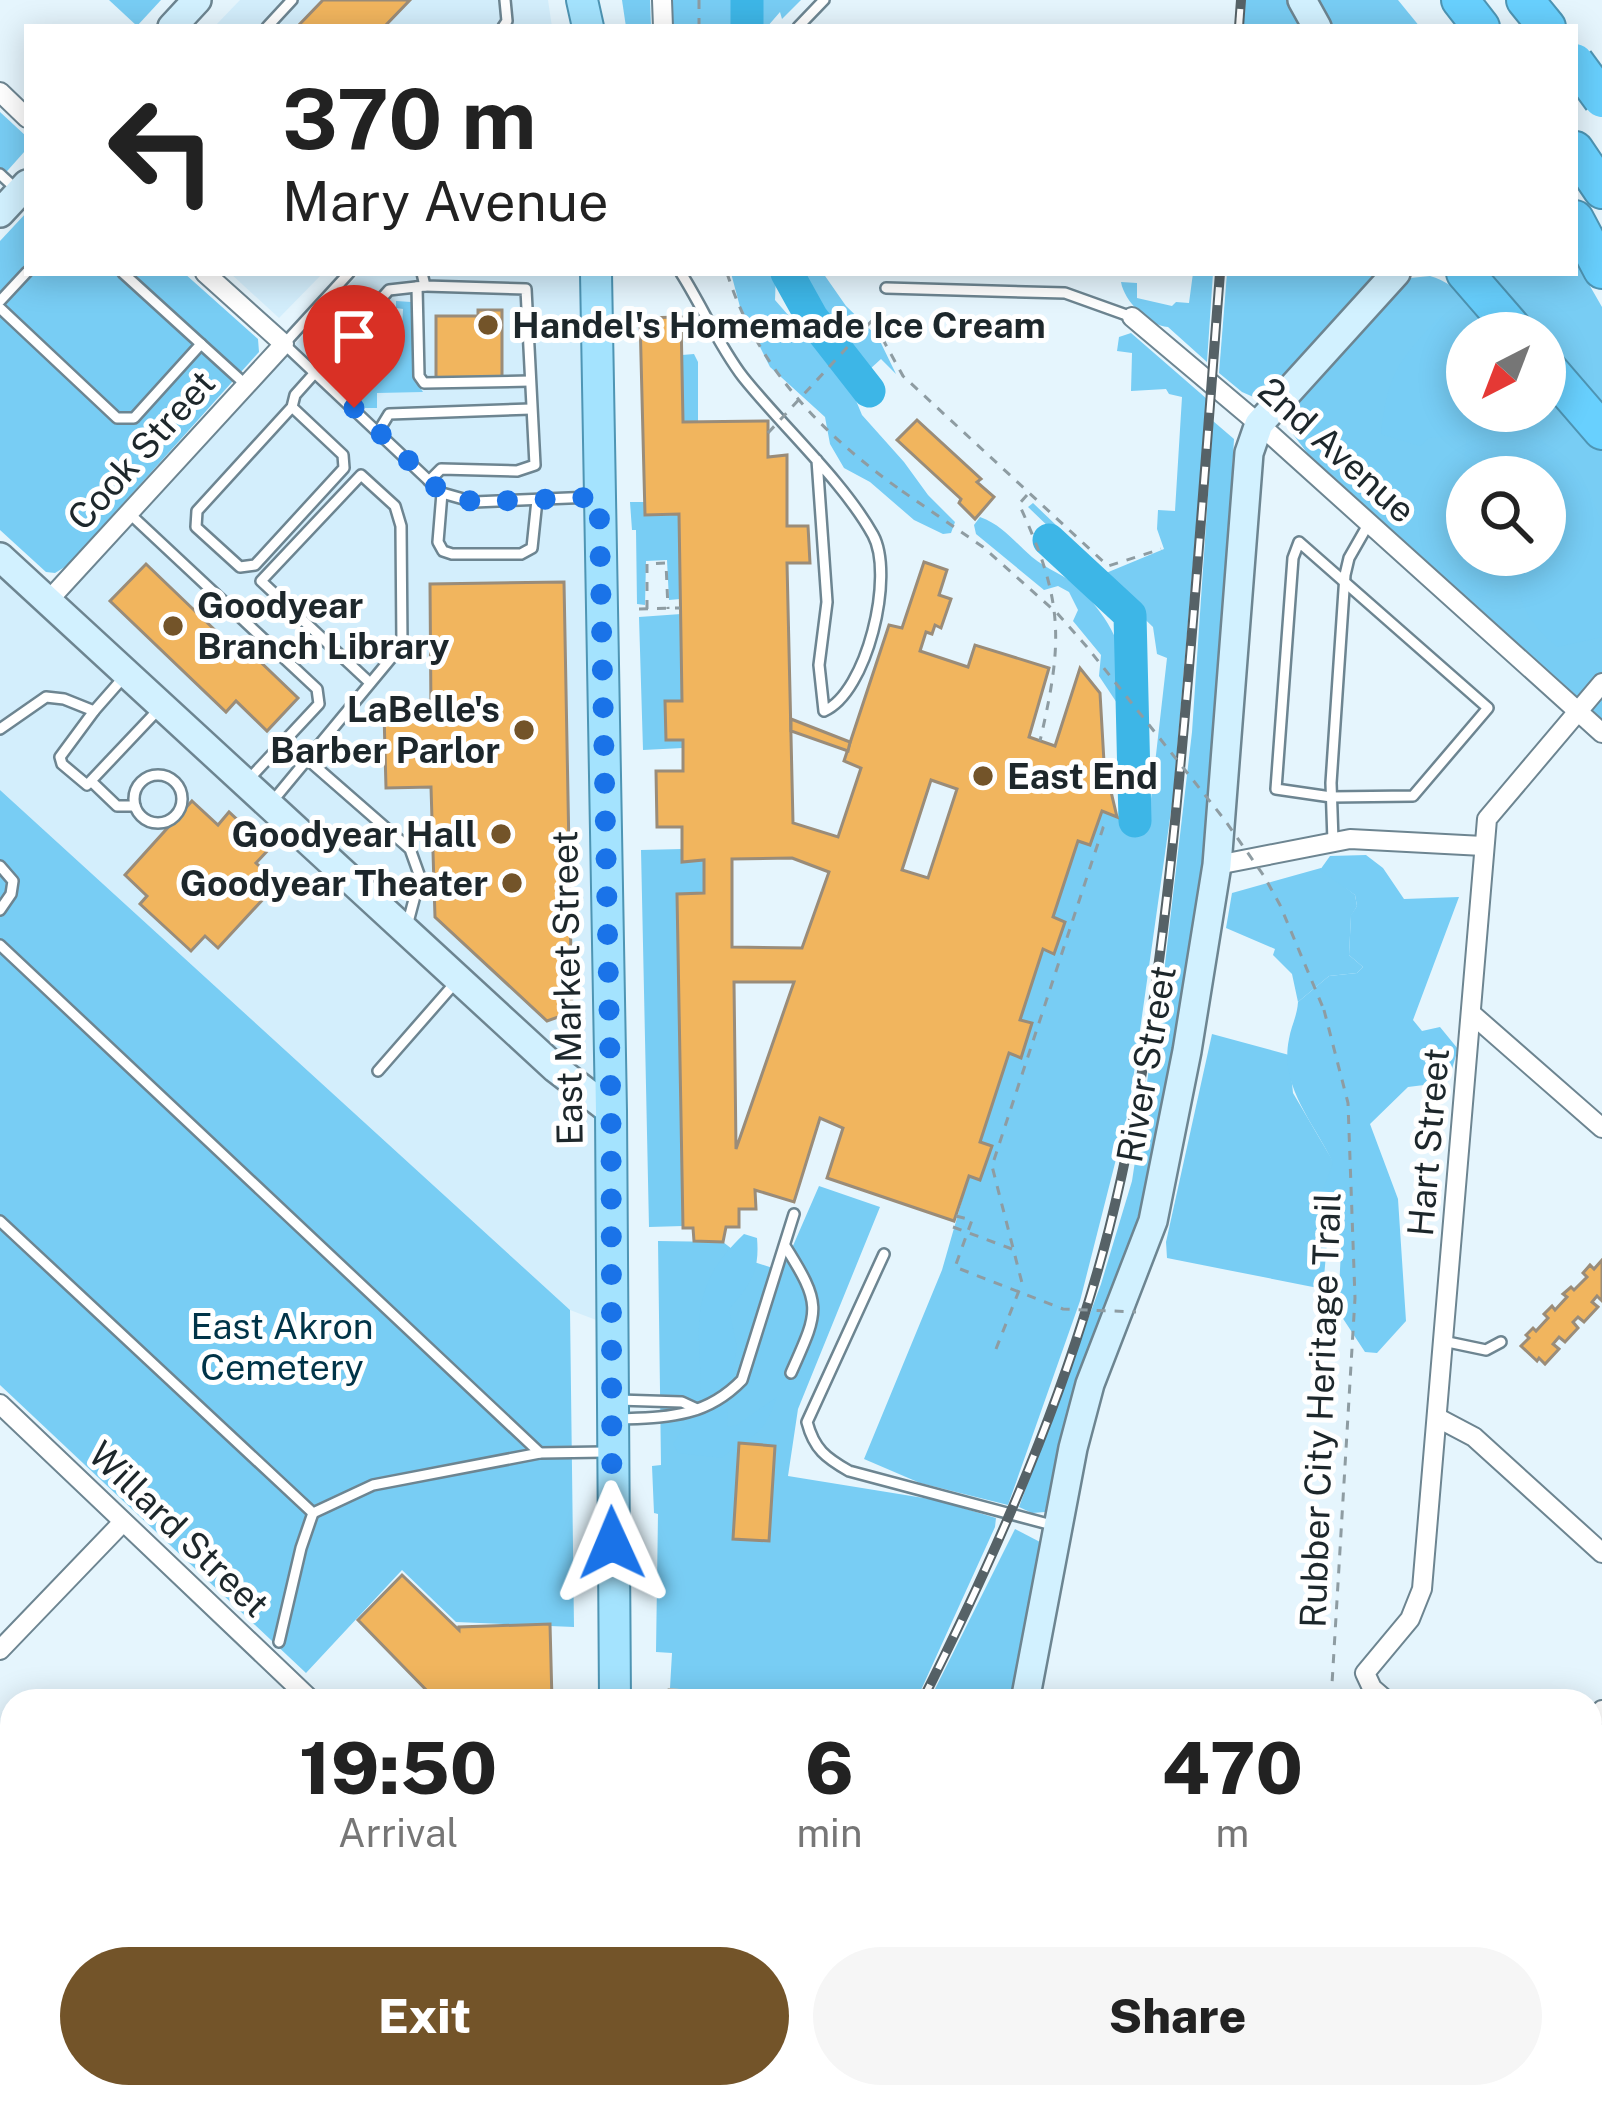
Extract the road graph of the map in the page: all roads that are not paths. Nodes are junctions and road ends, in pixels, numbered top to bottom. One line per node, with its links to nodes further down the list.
1 (197, 0): 6 (street)
2 (292, 0): 7 (lane)
3 (824, 0): 8 (lane)
4 (1460, 0): 9 (highway)
5 (1525, 0): 10 (highway)
6 (175, 24)
7 (270, 24)
8 (801, 24)
9 (1479, 24)
10 (1545, 24)
11 (1602, 53): 13 (street)
12 (1578, 66): 15 (highway, bridge)
13 (1578, 79)
14 (0, 92): 16 (street)
15 (1602, 100)
16 (24, 115)
17 (1578, 154): 18 (highway)
18 (1602, 190)
19 (1578, 225): 20 (highway)
20 (1602, 270)
21 (24, 276): 32 (lane)
22 (126, 276): 35 (lane)
23 (208, 276): 36 (street)
24 (347, 276): 36 (lane)
25 (422, 276): 30 (lane)
26 (596, 276): 49 (main road, East Market Street)
27 (683, 276): 46 (lane)
28 (1393, 276): 43 (street)
29 (1469, 276): 33 (highway)
30 (421, 286): 37 (lane); 38 (lane); 38 (lane)
31 (886, 289): 34 (lane)
32 (0, 304): 35 (lane)
33 (1499, 312)
34 (1132, 317): 43 (street, 2nd Avenue)
35 (201, 344): 39 (lane)
36 (284, 344): 37 (lane); 39 (street, Cook Street)
37 (316, 371): 41 (lane); 45 (lane)
38 (530, 381): 42 (lane)
39 (245, 385): 51 (street, Cook Street)
40 (1566, 389): 44 (highway)
41 (292, 407): 41 (lane)
42 (531, 409): 45 (lane); 47 (lane)
43 (1259, 424): 52 (street, 2nd Avenue); 73 (street, River Street)
44 (1602, 431)
45 (378, 432): 47 (lane)
46 (817, 460): 46 (lane)
47 (429, 481): 48 (lane)
48 (442, 493): 50 (lane); 50 (lane)
49 (599, 497): 50 (lane); 80 (main road, East Market Street)
50 (537, 500)
51 (128, 513): 55 (street, Cook Street); 65 (lane)
52 (1369, 524): 54 (lane); 60 (street, 2nd Avenue)
53 (0, 557): 55 (street)
54 (1345, 580): 67 (lane); 67 (lane); 67 (lane)
55 (48, 601): 56 (street)
56 (126, 674): 59 (street); 61 (lane)
57 (368, 681): 57 (lane); 64 (lane)
58 (1602, 683): 60 (street, Hart Street)
59 (161, 706): 65 (street); 66 (lane)
60 (1577, 710): 63 (street, 2nd Avenue); 71 (street, Hart Street)
61 (94, 711): 62 (lane); 66 (lane)
62 (0, 729)
63 (1602, 733)
64 (308, 759): 68 (lane); 75 (lane)
65 (245, 782): 68 (street)
66 (93, 783): 69 (lane)
67 (1331, 796): 70 (lane)
68 (269, 805): 75 (street)
69 (135, 806): 69 (lane)
70 (1333, 842): 71 (street); 73 (street)
71 (1483, 846): 78 (street, Hart Street)
72 (0, 866): 74 (lane)
73 (1216, 866): 97 (street, River Street)
74 (0, 910)
75 (406, 930): 77 (street)
76 (0, 945): 94 (lane)
77 (459, 979): 79 (lane); 80 (street)
78 (1473, 1015): 81 (street); 86 (street, Hart Street)
79 (378, 1071)
80 (611, 1111): 91 (main road, East Market Street)
81 (1602, 1128)
82 (794, 1214): 84 (lane)
83 (0, 1221): 95 (lane)
84 (785, 1246): 88 (lane); 90 (lane)
85 (884, 1254): 97 (lane)
86 (1443, 1341): 87 (lane); 92 (street, Hart Street)
87 (1501, 1342)
88 (791, 1373)
89 (0, 1404): 96 (street, Willard Street)
90 (695, 1408): 91 (lane); 91 (lane)
91 (610, 1410): 93 (main road, East Market Street)
92 (1438, 1418): 98 (street); 104 (street, Hart Street)
93 (610, 1452): 94 (lane); 102 (main road, East Market Street)
94 (540, 1453): 95 (lane)
95 (313, 1513): 99 (lane)
96 (123, 1522): 100 (street); 101 (street, Willard Street)
97 (1057, 1527): 103 (street, River Street)
98 (1602, 1553)
99 (279, 1642)
100 (0, 1650)
101 (299, 1689)
102 (615, 1689)
103 (1027, 1689)
104 (1373, 1689)

